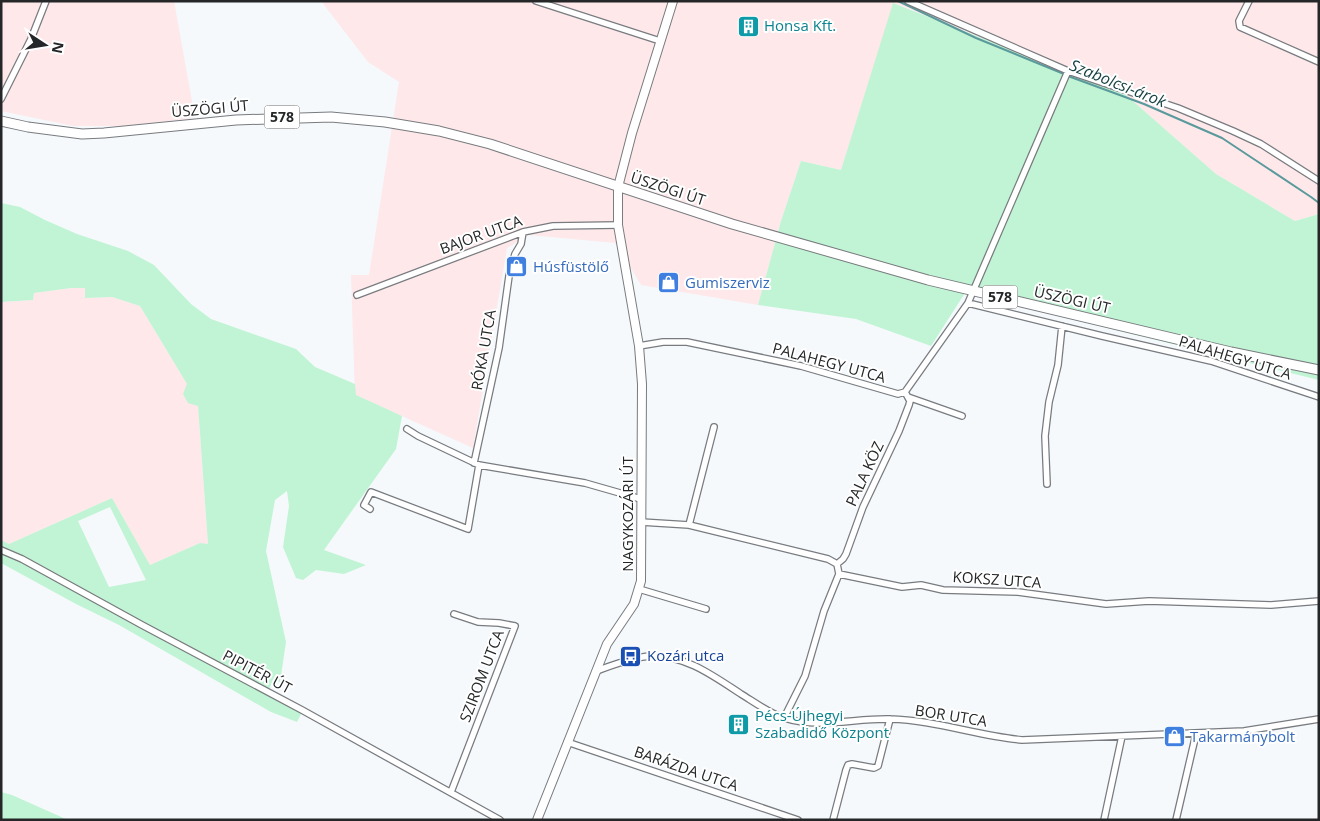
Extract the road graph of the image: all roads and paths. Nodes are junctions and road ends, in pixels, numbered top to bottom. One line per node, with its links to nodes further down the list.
1 (46, 1): 9 (street)
2 (536, 1): 6 (street)
3 (673, 1): 6 (street, NAGYKOZÁRI ÚT)
4 (908, 1): 8 (street)
5 (1249, 1): 7 (street)
6 (660, 41): 12 (street, NAGYKOZÁRI ÚT)
7 (1319, 62)
8 (1066, 73): 11 (street); 15 (street)
9 (1, 99)
10 (1, 121): 12 (main road, ÜSZÖGI ÚT / 578)
11 (1319, 181)
12 (618, 187): 13 (street, NAGYKOZÁRI ÚT); 15 (main road, ÜSZÖGI ÚT / 578)
13 (618, 225): 14 (street, BAJOR UTCA); 19 (street, NAGYKOZÁRI ÚT)
14 (523, 232): 16 (street, BAJOR UTCA); 26 (street, RÓKA UTCA)
15 (974, 291): 17 (street); 20 (main road, ÜSZÖGI ÚT / 578)
16 (357, 295)
17 (968, 303): 18 (street, PALAHEGY UTCA); 21 (street)
18 (1062, 326): 22 (street, PALAHEGY UTCA); 27 (street)
19 (638, 346): 21 (street, PALAHEGY UTCA); 28 (street, NAGYKOZÁRI ÚT)
20 (1319, 370)
21 (907, 395): 23 (street, PALAHEGY UTCA); 33 (street, PALA KÖZ)
22 (1319, 397)
23 (962, 416)
24 (714, 427): 31 (street)
25 (407, 429): 26 (street)
26 (476, 464): 28 (street); 29 (street, RÓKA UTCA)
27 (1047, 484)
28 (642, 499): 30 (street, NAGYKOZÁRI ÚT)
29 (370, 509)
30 (641, 522): 31 (street); 35 (street, NAGYKOZÁRI ÚT)
31 (689, 525): 33 (street)
32 (1, 550): 46 (street, PIPITÉR ÚT)
33 (837, 564): 34 (street)
34 (839, 574): 36 (street, KOKSZ UTCA); 40 (street)
35 (639, 589): 37 (street); 39 (street, NAGYKOZÁRI ÚT)
36 (1319, 601)
37 (706, 609)
38 (454, 614): 46 (street, SZIROM UTCA)
39 (596, 671): 40 (street, BOR UTCA); 45 (street, NAGYKOZÁRI ÚT)
40 (784, 718): 41 (street, BOR UTCA)
41 (890, 719): 44 (street, BOR UTCA); 50 (street)
42 (1319, 719): 43 (street, BOR UTCA)
43 (1196, 734): 44 (street, BOR UTCA); 52 (street)
44 (1122, 736): 51 (street)
45 (567, 742): 48 (street, NAGYKOZÁRI ÚT); 49 (street, BARÁZDA UTCA)
46 (451, 792): 47 (street, PIPITÉR ÚT)
47 (500, 820)
48 (537, 820)
49 (798, 820)
50 (833, 820)
51 (1104, 820)
52 (1176, 820)

